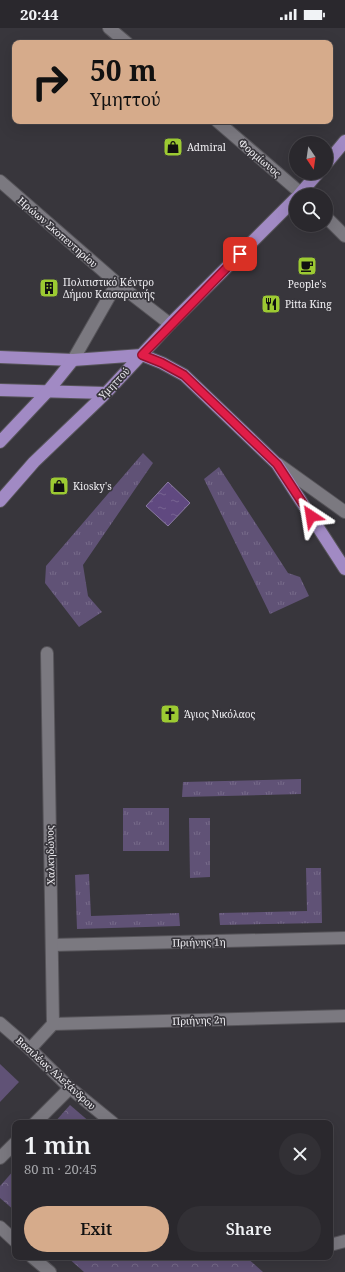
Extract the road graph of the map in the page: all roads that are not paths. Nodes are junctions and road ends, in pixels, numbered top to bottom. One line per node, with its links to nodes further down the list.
1 (109, 28): 2 (street)
2 (123, 40)
3 (220, 124): 8 (street, Φορμίωνος)
4 (345, 141): 5 (main road)
5 (333, 156)
6 (312, 180): 9 (main road, Υμηττού)
7 (0, 181): 13 (street, Ηρώων Σκοπευτηρίου)
8 (292, 188)
9 (306, 188)
10 (289, 206): 14 (main road, Υμηττού)
11 (333, 225): 12 (street)
12 (345, 236)
13 (117, 283): 14 (street, Ηρώων Σκοπευτηρίου); 17 (street)
14 (170, 324): 15 (main road, Υμηττού)
15 (142, 355): 17 (main road); 20 (main road, Υμηττού); 22 (main road)
16 (0, 357): 17 (main road)
17 (73, 360): 19 (main road)
18 (0, 390): 19 (main road)
19 (48, 391): 20 (main road); 21 (main road)
20 (106, 392): 23 (main road, Υμηττού)
21 (0, 442)
22 (277, 464): 24 (street); 25 (main road)
23 (0, 501)
24 (345, 512)
25 (345, 568)
26 (47, 653): 28 (street, Χαλκηδώνος)
27 (345, 938): 28 (street, Πριήνης 1η)
28 (52, 945): 31 (street, Χαλκηδώνος)
29 (345, 1016): 31 (street, Πριήνης 2η)
30 (0, 1023): 32 (street, Βασιλέως Αλεξάνδρου)
31 (53, 1024): 32 (street)
32 (30, 1048): 33 (street, Βασιλέως Αλεξάνδρου)
33 (70, 1088): 34 (street); 35 (street, Βασιλέως Αλεξάνδρου)
34 (38, 1120)
35 (109, 1120)
36 (12, 1146): 37 (street)
37 (0, 1158)
38 (0, 1227): 39 (street)
39 (12, 1238)
40 (345, 1241): 41 (street)
41 (333, 1244)
42 (36, 1260): 43 (street)
43 (50, 1272)

